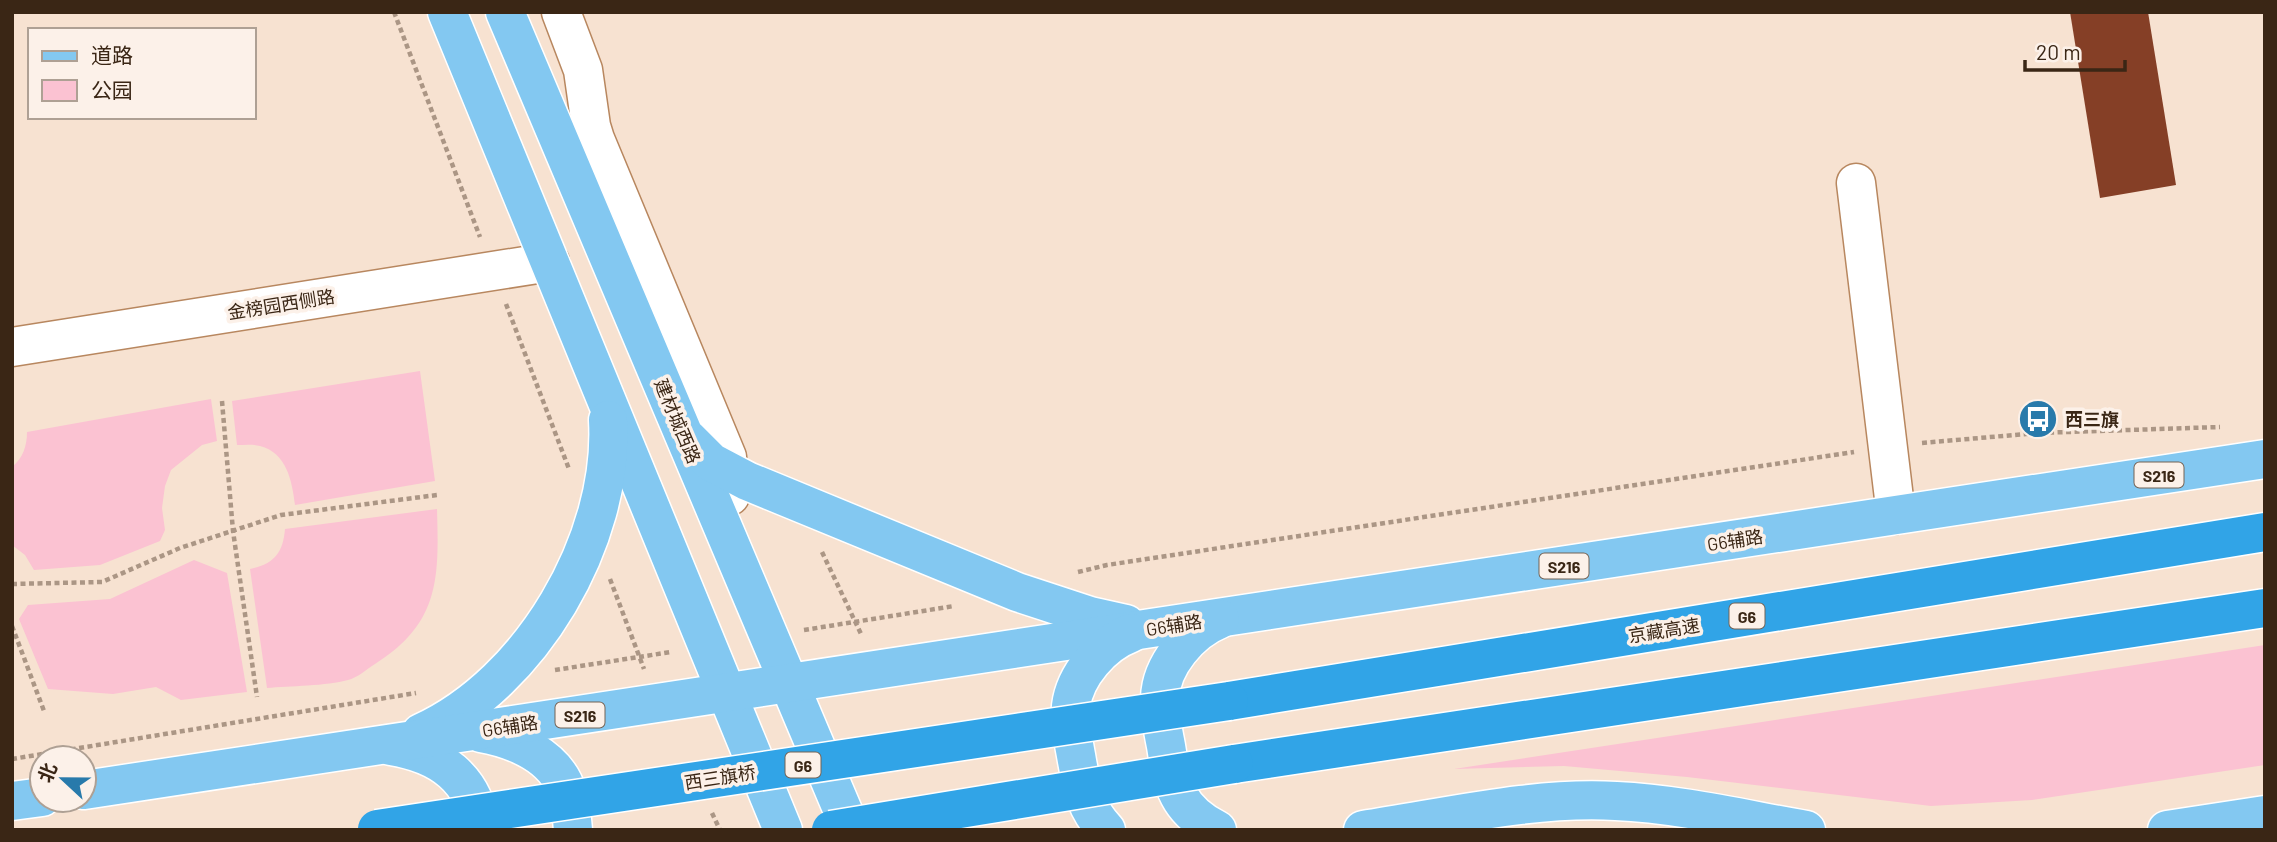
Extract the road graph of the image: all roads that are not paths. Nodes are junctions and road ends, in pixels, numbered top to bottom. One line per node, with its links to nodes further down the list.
1 (447, 12): 5 (main road)
2 (505, 12): 8 (main road, 建材城西路)
3 (561, 12): 10 (street, 建材城西路)
4 (1856, 183): 11 (street)
5 (550, 262): 6 (street, 金榜园西侧路); 7 (main road)
6 (12, 347)
7 (600, 384): 19 (main road); 22 (main road)
8 (681, 429): 10 (main road); 13 (main road, 建材城西路)
9 (2265, 459): 11 (main road, G6辅路 / S216)
10 (737, 469): 13 (street); 16 (main road)
11 (1896, 515): 15 (main road, G6辅路 / S216)
12 (2265, 532): 20 (highway, 京藏高速 / G6)
13 (738, 562): 18 (main road, 建材城西路)
14 (2265, 608): 30 (highway, bridge)
15 (1232, 616): 16 (main road, G6辅路 / S216); 33 (main road)
16 (1181, 624): 17 (main road, G6辅路 / S216)
17 (1143, 630): 18 (main road, G6辅路 / S216); 32 (main road)
18 (789, 683): 19 (main road, G6辅路 / S216); 31 (main road, 建材城西路)
19 (727, 693): 21 (main road, G6辅路 / S216); 29 (main road)
20 (1229, 701): 25 (highway, 西三旗桥 / G6, bridge)
21 (462, 733): 22 (main road, G6辅路 / S216); 28 (main road)
22 (372, 747): 23 (main road, G6辅路 / S216); 27 (main road)
23 (98, 788)
24 (2265, 815): 36 (main road)
25 (377, 829): 26 (highway, G6)
26 (371, 830)
27 (481, 830)
28 (573, 830)
29 (783, 830)
30 (831, 830)
31 (851, 830)
32 (1106, 830)
33 (1216, 830)
34 (1363, 830): 35 (main road)
35 (1806, 830)
36 (2167, 830)

